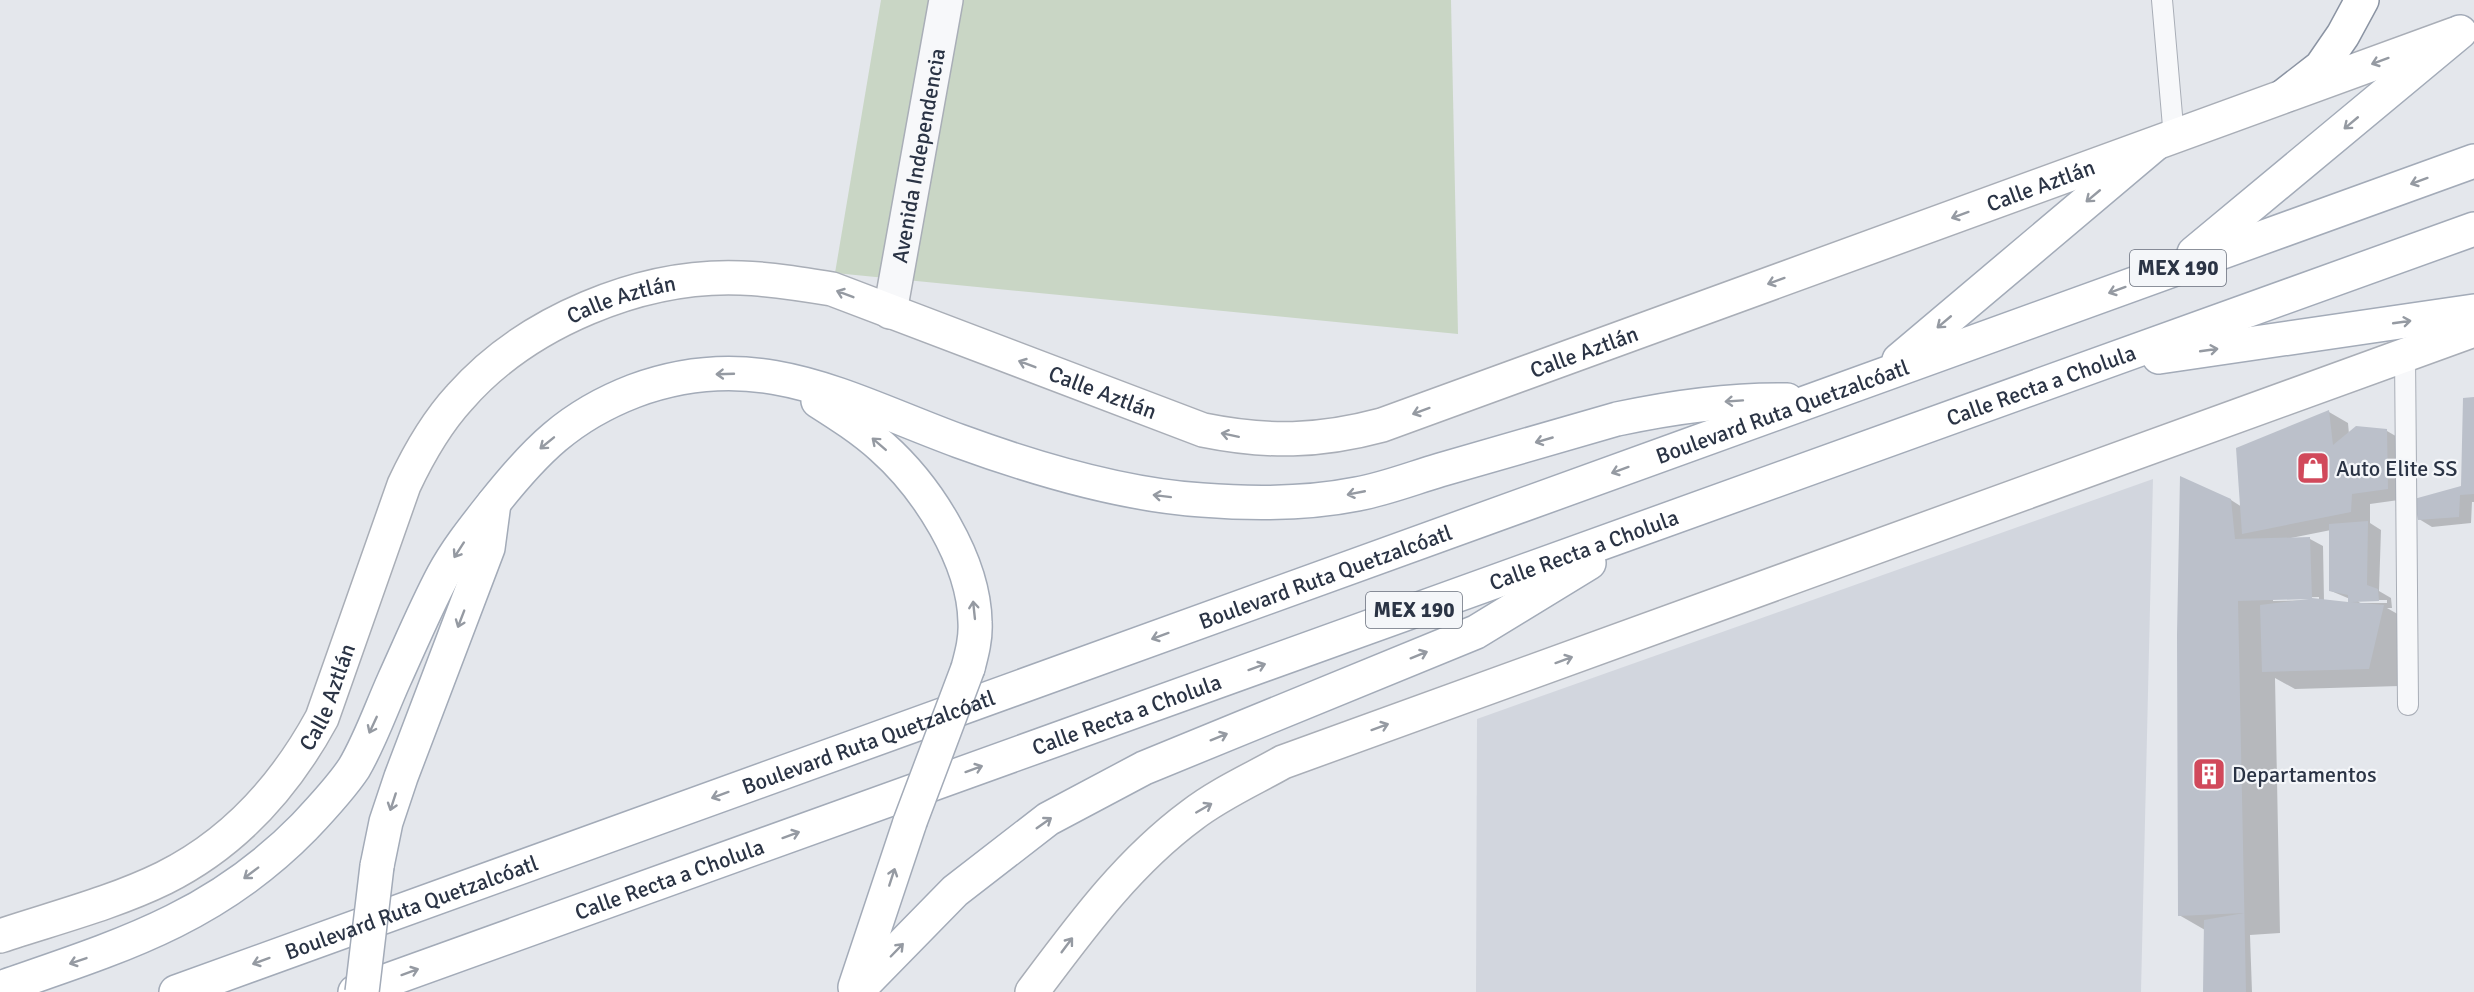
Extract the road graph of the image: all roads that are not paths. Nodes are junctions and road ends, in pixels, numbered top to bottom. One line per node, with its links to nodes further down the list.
1 (946, 0): 11 (street, Avenida Independencia)
2 (2162, 0): 6 (lane)
3 (2362, 0): 5 (main road)
4 (2467, 29): 5 (main road, Calle Aztlán, one-way to 5); 9 (main road, one-way to 9)
5 (2285, 95): 6 (main road, Calle Aztlán)
6 (2164, 142): 11 (main road, Calle Aztlán, one-way to 11); 15 (main road, one-way to 15)
7 (2474, 161): 9 (main road, Boulevard Ruta Quetzalcóatl / MEX 190, one-way to 9)
8 (2474, 229): 14 (main road, Calle Recta a Cholula / MEX 190)
9 (2176, 268): 15 (main road, Boulevard Ruta Quetzalcóatl / MEX 190, one-way to 15)
10 (2474, 311): 14 (main road, one-way to 10)
11 (890, 312): 21 (main road, Calle Aztlán, one-way to 21)
12 (2474, 330): 13 (main road)
13 (2405, 355): 20 (lane); 27 (main road, one-way to 13)
14 (2089, 368): 19 (main road, Calle Recta a Cholula / MEX 190)
15 (1882, 375): 17 (main road, Boulevard Ruta Quetzalcóatl / MEX 190)
16 (784, 377): 17 (main road, one-way to 16); 18 (main road, one-way to 18); 26 (main road, one-way to 16, bridge)
17 (1814, 400): 23 (main road, Boulevard Ruta Quetzalcóatl / MEX 190, one-way to 23)
18 (494, 503): 22 (main road, one-way to 22); 25 (main road, one-way to 25, bridge)
19 (1651, 525): 24 (main road, Calle Recta a Cholula / MEX 190, one-way to 19); 26 (main road, one-way to 19)
20 (2408, 705)
21 (0, 936)
22 (0, 988)
23 (176, 992)
24 (355, 992)
25 (362, 992)
26 (855, 992)
27 (1032, 992)

